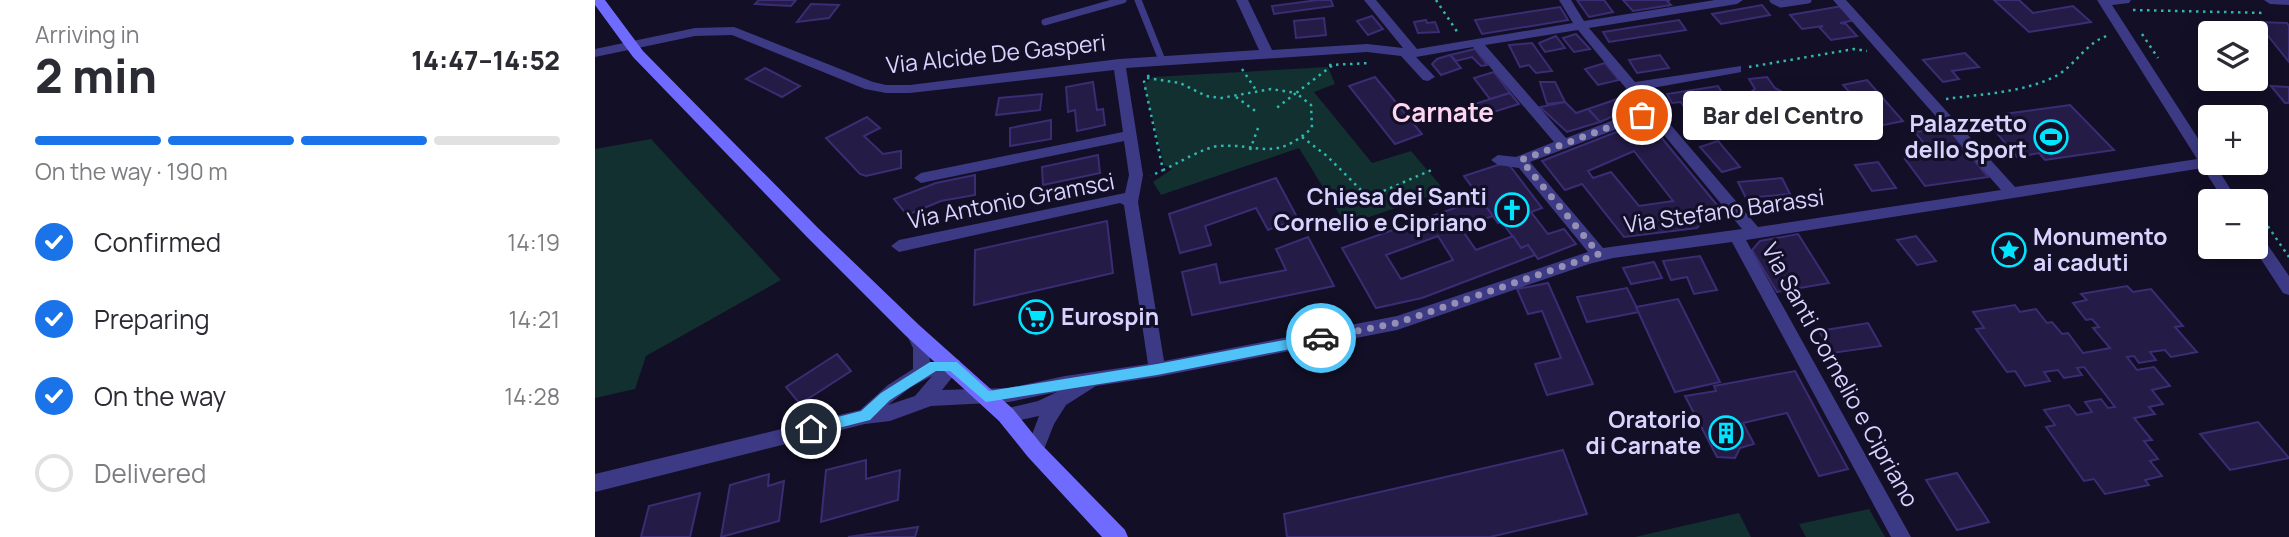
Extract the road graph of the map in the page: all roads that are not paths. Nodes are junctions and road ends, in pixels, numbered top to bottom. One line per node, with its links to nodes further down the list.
1 (599, 0): 41 (main road)
2 (1123, 0): 15 (lane)
3 (1138, 0): 21 (lane)
4 (1242, 0): 19 (street)
5 (1370, 0): 20 (street)
6 (1565, 0): 16 (street, Via Santi Cornelio e Cipriano)
7 (1737, 0): 16 (street, Via Alcide De Gasperi)
8 (1773, 0): 9 (lane)
9 (1808, 0)
10 (1839, 0): 34 (street)
11 (2270, 0): 13 (street)
12 (2104, 1): 14 (street); 29 (street)
13 (2289, 1)
14 (2126, 5)
15 (1045, 22)
16 (1581, 26): 17 (street, Via Alcide De Gasperi); 25 (street, Via Santi Cornelio e Cipriano)
17 (1471, 44): 20 (street, Via Alcide De Gasperi); 28 (street)
18 (595, 53): 22 (street, Via Alcide De Gasperi)
19 (1267, 53): 20 (street, Via Alcide De Gasperi); 21 (street, Via Alcide De Gasperi)
20 (1409, 53): 24 (street)
21 (1163, 60): 22 (street, Via Alcide De Gasperi)
22 (1119, 63): 27 (street, Via Antonio Gramsci)
23 (1736, 69): 25 (street)
24 (1428, 78)
25 (1632, 87): 26 (street, Via Santi Cornelio e Cipriano)
26 (1652, 111): 28 (street); 36 (street, Via Santi Cornelio e Cipriano)
27 (1131, 135): 33 (street, Via Antonio Gramsci); 35 (street, Via Antonio Gramsci)
28 (1563, 144): 31 (street)
29 (2198, 151)
30 (1498, 160): 31 (street)
31 (1521, 161): 38 (street)
32 (2198, 164): 34 (street, Via Stefano Barassi)
33 (921, 178)
34 (2013, 194): 36 (street, Via Stefano Barassi)
35 (1131, 202): 37 (street, Via Antonio Gramsci); 43 (street, Via Antonio Gramsci)
36 (1745, 234): 38 (street, Via Stefano Barassi); 55 (street, Via Santi Cornelio e Cipriano)
37 (899, 246)
38 (1599, 254): 43 (street, Via Stefano Barassi)
39 (2268, 257): 40 (street)
40 (2289, 289)
41 (912, 330): 42 (main road); 44 (street)
42 (953, 365): 44 (street); 47 (main road); 48 (street)
43 (1157, 370): 45 (street, Via Stefano Barassi)
44 (922, 372): 51 (street)
45 (1094, 380): 46 (street, Via Stefano Barassi); 49 (street, Via Stefano Barassi)
46 (1042, 388): 47 (street, Via Stefano Barassi); 50 (street, Via Stefano Barassi)
47 (986, 397): 48 (street, Via Stefano Barassi); 50 (main road)
48 (922, 401): 51 (street)
49 (1058, 403): 50 (street, Via Stefano Barassi); 52 (street, Via Stefano Barassi)
50 (1006, 415): 52 (main road)
51 (865, 416): 53 (street)
52 (1035, 451): 54 (main road)
53 (595, 483)
54 (1117, 537)
55 (1901, 537)

